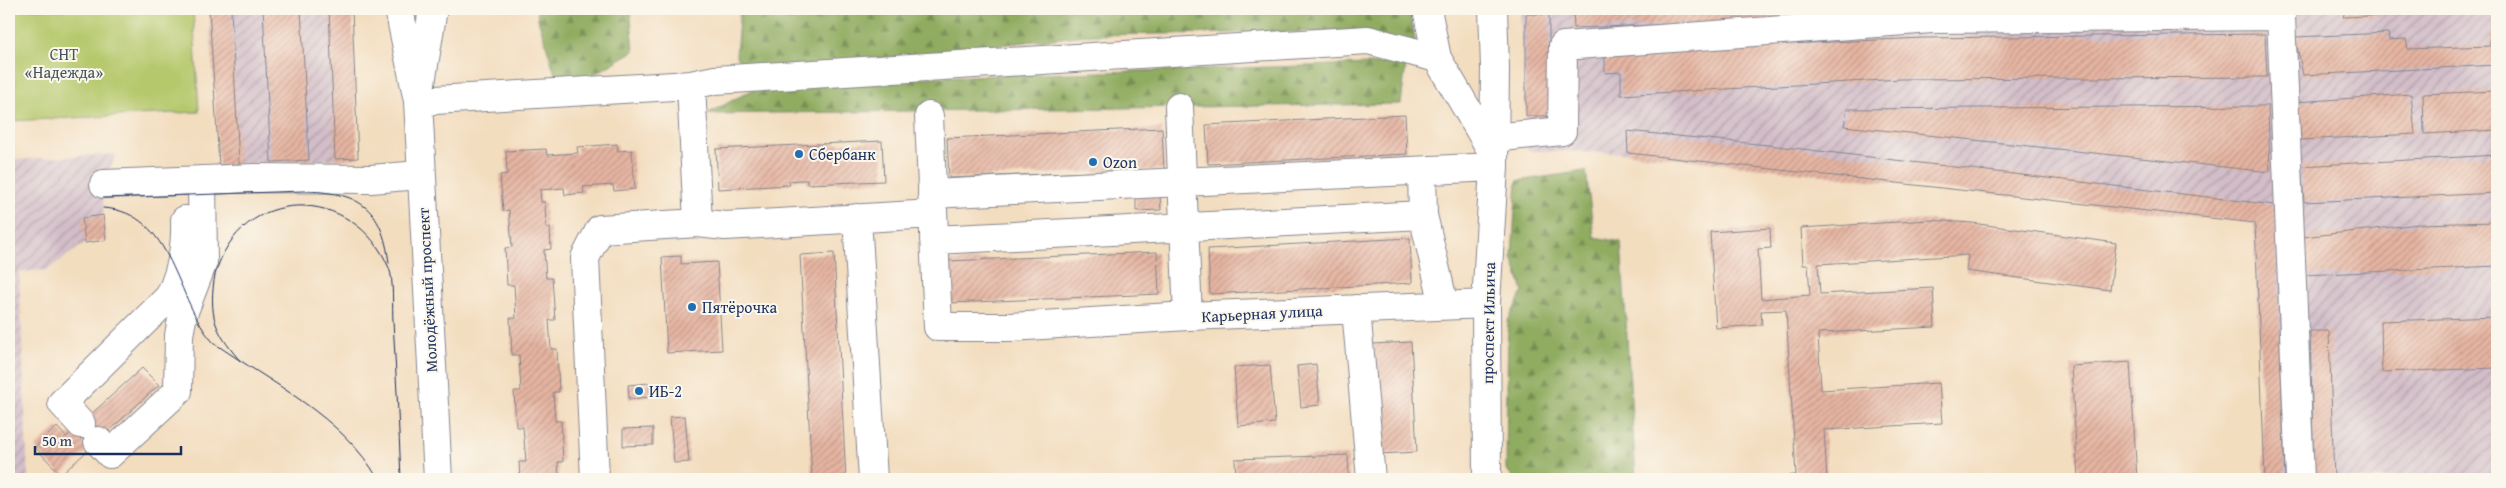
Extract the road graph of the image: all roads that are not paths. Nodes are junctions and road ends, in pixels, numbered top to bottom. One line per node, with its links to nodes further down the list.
1 (400, 9): 7 (street, Молодёжный проспект)
2 (433, 9): 7 (street, Молодёжный проспект)
3 (1427, 9): 5 (street)
4 (1493, 9): 10 (street, проспект Ильича)
5 (1436, 58): 6 (street); 10 (street)
6 (691, 85): 7 (street); 19 (street)
7 (418, 102): 12 (street, Молодёжный проспект)
8 (1179, 107): 14 (street, Карьерная улица)
9 (929, 116): 17 (street)
10 (1493, 153): 11 (street); 21 (street, проспект Ильича); 30 (street)
11 (1422, 171): 14 (street); 16 (street)
12 (420, 175): 13 (street); 25 (street, Молодёжный проспект)
13 (192, 180): 13 (street); 15 (street)
14 (1183, 183): 17 (street); 20 (street, Карьерная улица)
15 (104, 184)
16 (1422, 215): 20 (street); 22 (street)
17 (933, 216): 18 (street); 20 (street); 24 (street)
18 (857, 218): 19 (street); 27 (street)
19 (698, 223): 26 (street)
20 (1185, 229): 24 (street, Карьерная улица)
21 (1486, 304): 22 (street, Карьерная улица); 29 (street, проспект Ильича)
22 (1444, 305): 23 (street, Карьерная улица)
23 (1356, 309): 24 (street, Карьерная улица); 28 (street)
24 (1188, 316)
25 (438, 479)
26 (595, 479)
27 (873, 479)
28 (1371, 479)
29 (1487, 479)
30 (2300, 479)

